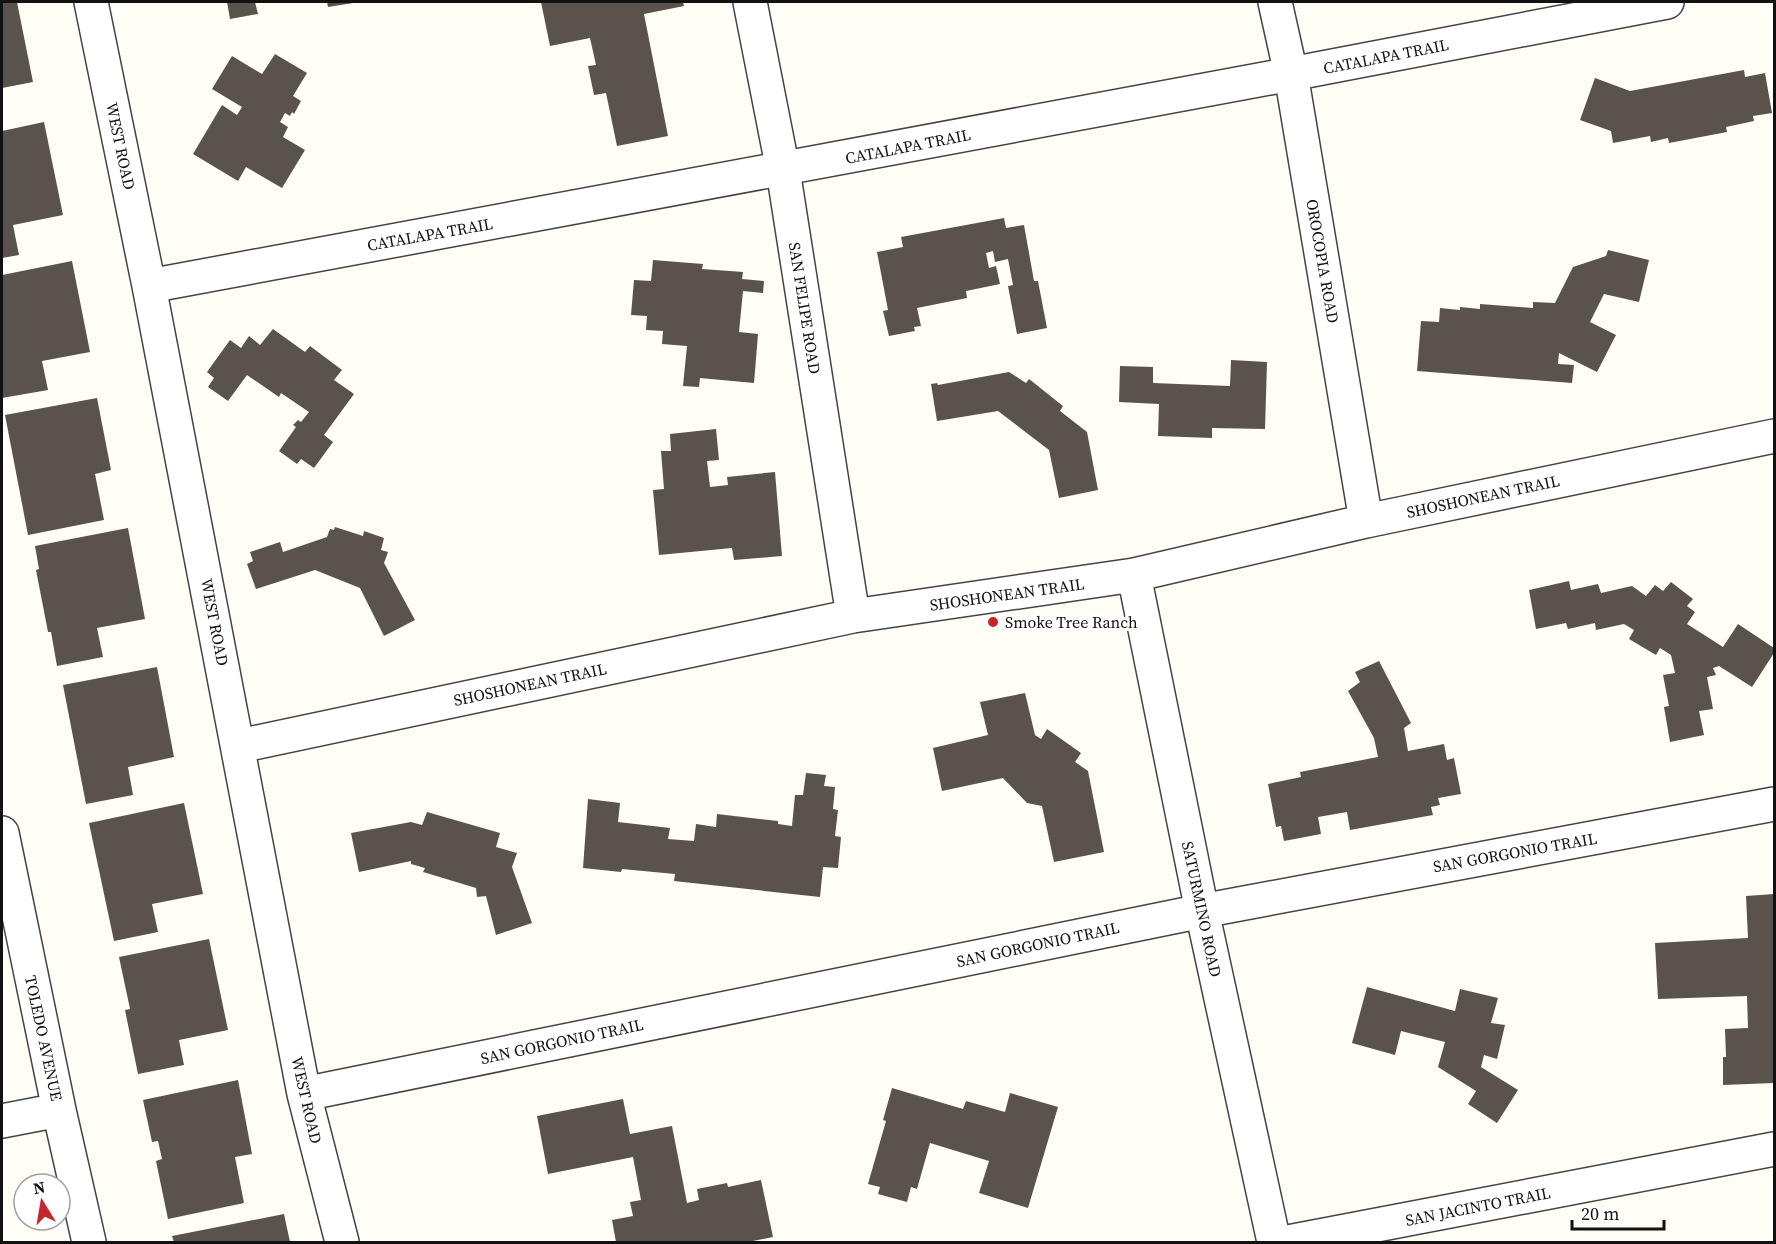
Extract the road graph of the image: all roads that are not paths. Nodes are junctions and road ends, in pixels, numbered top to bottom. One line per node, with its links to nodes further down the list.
1 (91, 2): 7 (street, WEST ROAD)
2 (750, 2): 6 (street, SAN FELIPE ROAD)
3 (1275, 2): 5 (street, OROCOPIA ROAD)
4 (1667, 2): 5 (street, CATALAPA TRAIL)
5 (1291, 74): 6 (street, CATALAPA TRAIL); 9 (street, OROCOPIA ROAD)
6 (783, 170): 7 (street, CATALAPA TRAIL); 11 (street, SAN FELIPE ROAD)
7 (149, 286): 12 (street, WEST ROAD)
8 (1774, 436): 9 (street, SHOSHONEAN TRAIL)
9 (1366, 520): 10 (street, SHOSHONEAN TRAIL)
10 (1134, 576): 11 (street, SHOSHONEAN TRAIL); 15 (street, SATURMINO ROAD)
11 (853, 616): 12 (street, SHOSHONEAN TRAIL)
12 (239, 746): 16 (street, WEST ROAD)
13 (1774, 804): 15 (street, SAN GORGONIO TRAIL)
14 (2, 833): 17 (street, TOLEDO AVENUE)
15 (1202, 910): 16 (street, SAN GORGONIO TRAIL); 22 (street, SATURMINO ROAD)
16 (304, 1094): 21 (street, WEST ROAD)
17 (59, 1110): 18 (street); 20 (street, TOLEDO AVENUE)
18 (2, 1121)
19 (1774, 1149): 23 (street, SAN JACINTO TRAIL)
20 (89, 1242)
21 (342, 1242)
22 (1274, 1242)
23 (1288, 1242)

